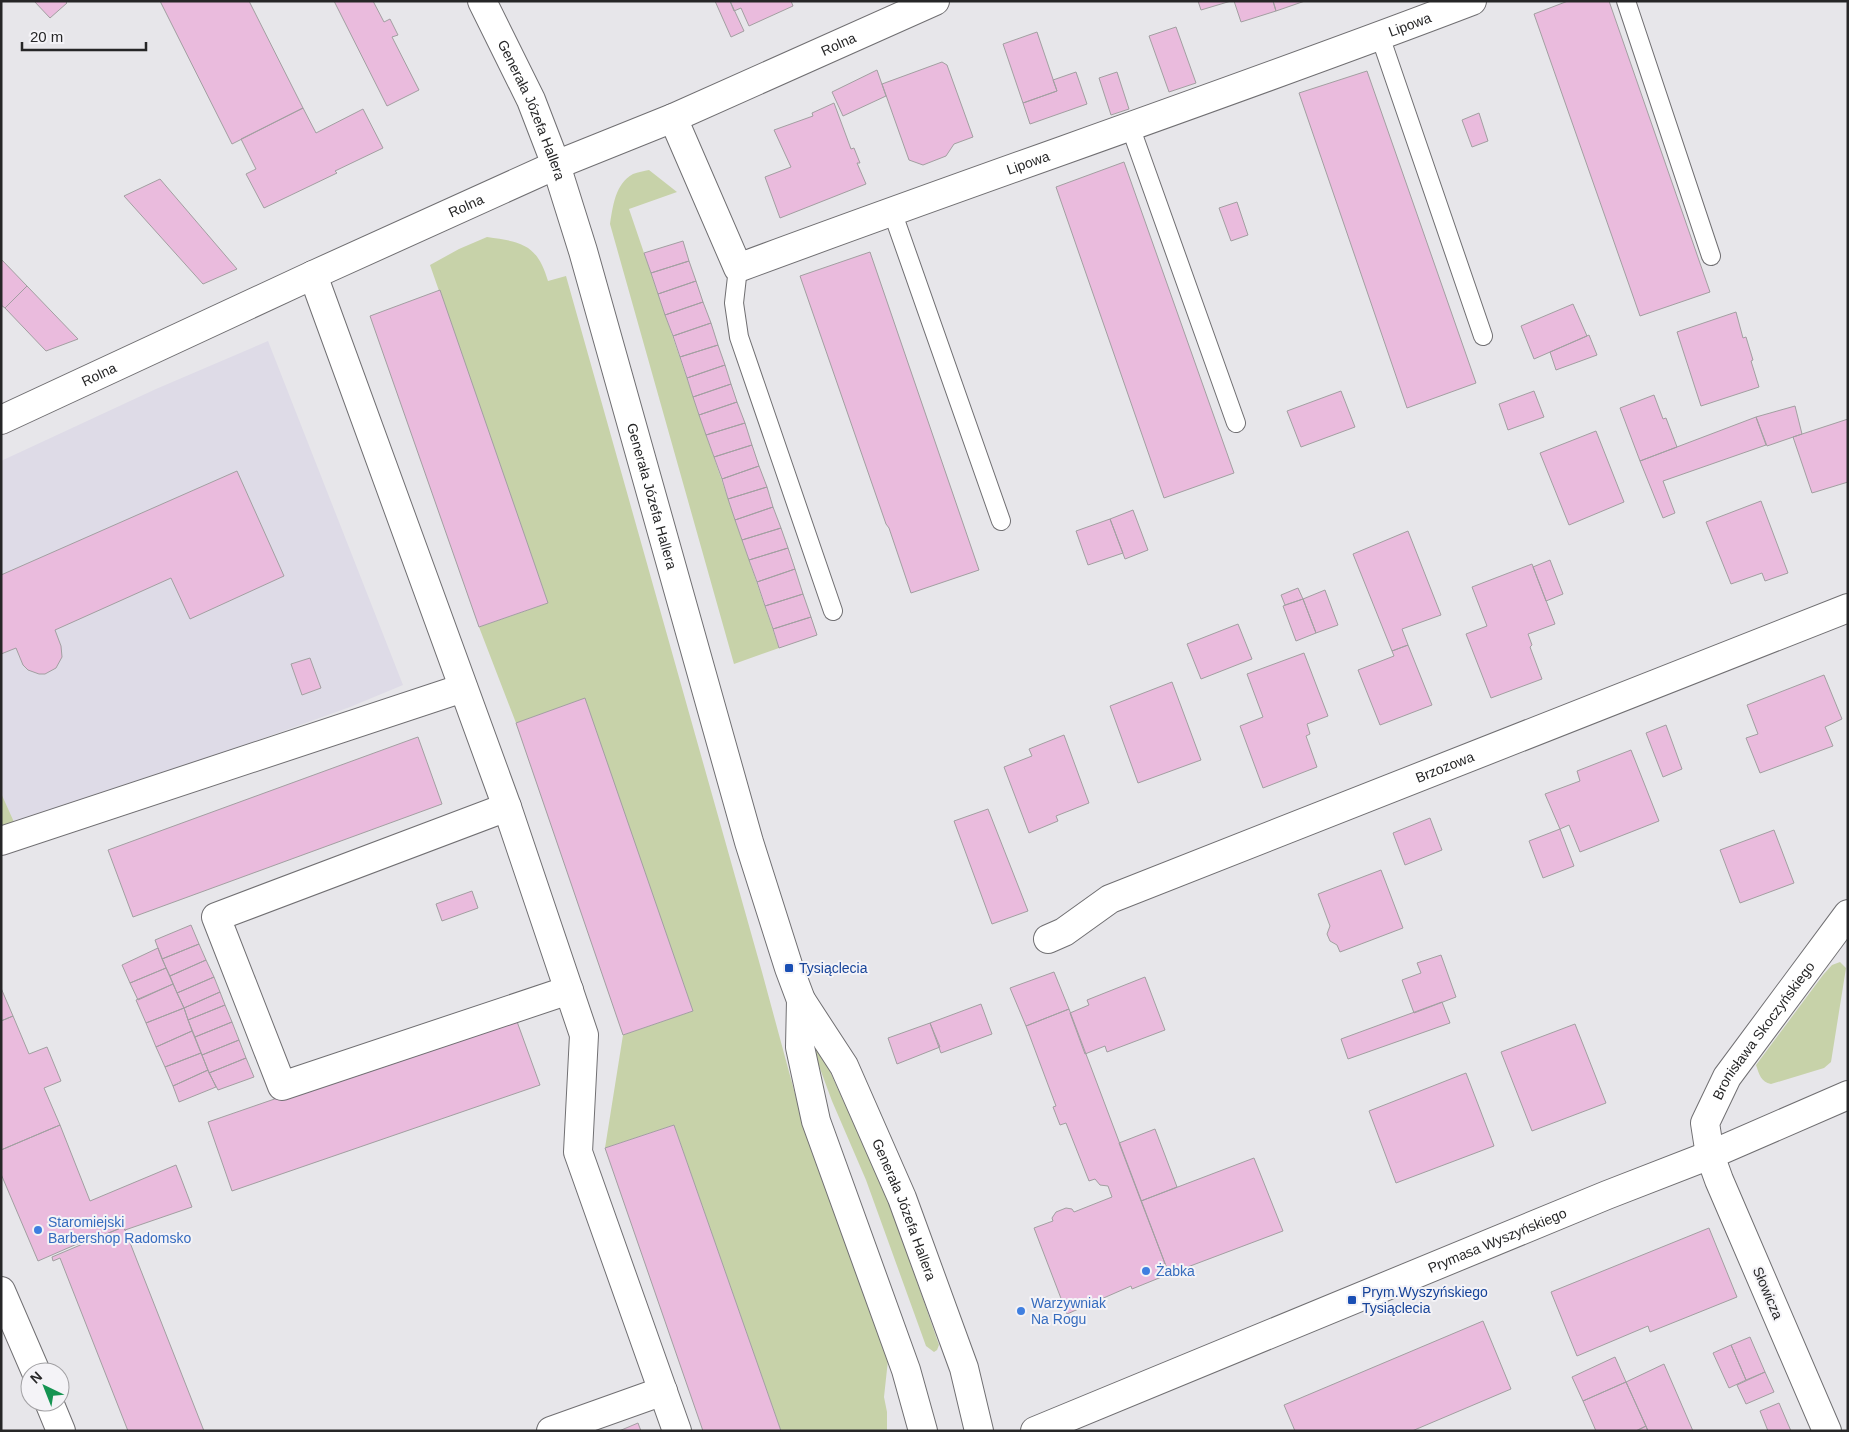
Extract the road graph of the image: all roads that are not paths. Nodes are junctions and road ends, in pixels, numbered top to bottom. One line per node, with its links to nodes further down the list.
1 (482, 1): 8 (street, Generała Józefa Hallera)
2 (935, 1): 6 (street, Rolna)
3 (1472, 1): 5 (street, Lipowa)
4 (1626, 1): 10 (lane)
5 (1380, 36): 7 (street, Lipowa); 13 (lane)
6 (673, 118): 8 (street, Rolna); 11 (street)
7 (1130, 126): 9 (street, Lipowa); 15 (lane)
8 (556, 166): 12 (street, Rolna); 25 (street, Generała Józefa Hallera)
9 (892, 211): 11 (street, Lipowa); 16 (lane)
10 (1711, 256)
11 (738, 268): 18 (lane)
12 (313, 275): 14 (street, Rolna); 19 (street)
13 (1483, 336)
14 (1, 420)
15 (1236, 423)
16 (1001, 520)
17 (1848, 608): 23 (street, Brzozowa)
18 (833, 611)
19 (463, 688): 20 (street); 21 (street)
20 (507, 807): 24 (street); 24 (street)
21 (1, 841)
22 (1848, 914): 27 (street, Bronisława Skoczyńskiego)
23 (1048, 939)
24 (569, 990): 30 (street)
25 (801, 1000): 35 (street, Generała Józefa Hallera); 36 (street, Generała Józefa Hallera)
26 (1848, 1095): 27 (street, Prymasa Wyszyńskiego)
27 (1710, 1155): 37 (street, Prymasa Wyszyńskiego); 38 (street, Słowicza)
28 (1, 1291): 29 (street)
29 (32, 1362)
30 (663, 1391): 33 (street); 34 (street)
31 (53, 1412): 32 (street)
32 (61, 1431)
33 (551, 1431)
34 (677, 1431)
35 (923, 1431)
36 (979, 1431)
37 (1035, 1431)
38 (1827, 1431)

